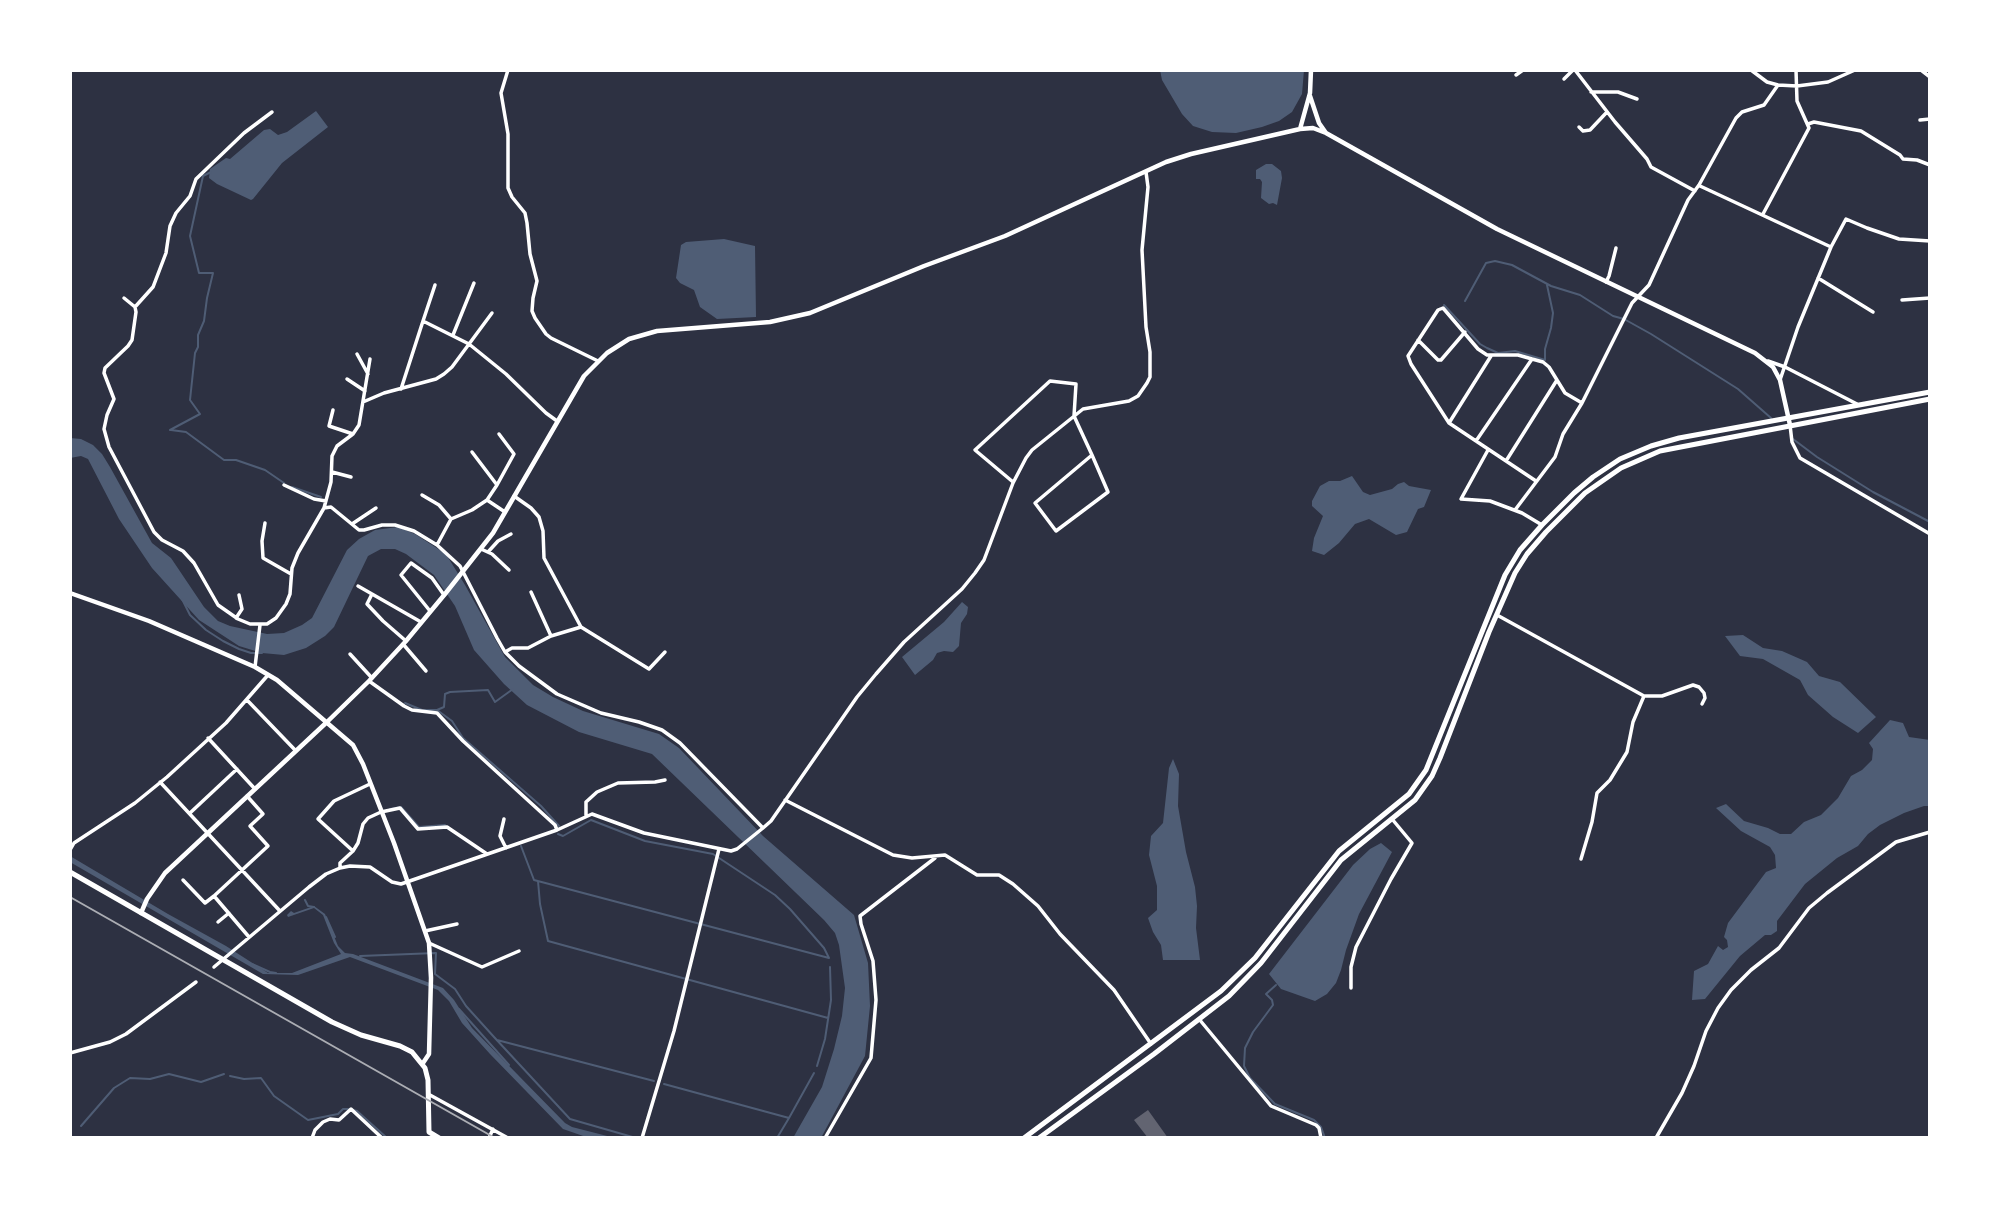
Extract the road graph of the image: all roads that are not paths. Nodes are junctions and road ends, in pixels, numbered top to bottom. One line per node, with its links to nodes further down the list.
1 (508, 70): 53 (street)
2 (1311, 70): 15 (street)
3 (1523, 70): 9 (street)
4 (1574, 70): 11 (street); 14 (street)
5 (1751, 70): 12 (street)
6 (1797, 70): 13 (street)
7 (1855, 70): 13 (street)
8 (1921, 70): 10 (street)
9 (1516, 75)
10 (1930, 77)
11 (1564, 79)
12 (1778, 85): 13 (street); 27 (street)
13 (1797, 86): 21 (street)
14 (1591, 92): 16 (street); 18 (street)
15 (1310, 93): 23 (street); 24 (street)
16 (1637, 99)
17 (272, 111): 41 (street)
18 (1607, 112): 22 (street); 28 (street)
19 (1930, 119): 20 (street)
20 (1920, 120)
21 (1808, 124): 25 (street); 29 (street)
22 (1578, 127)
23 (1300, 129): 24 (street); 26 (street)
24 (1326, 133): 34 (street)
25 (1930, 165)
26 (1146, 172): 53 (street); 68 (street)
27 (1699, 185): 28 (street); 29 (street)
28 (1695, 191): 37 (street)
29 (1763, 214): 31 (street)
30 (1930, 241): 31 (street)
31 (1831, 247): 33 (street)
32 (1616, 248): 34 (street)
33 (1818, 278): 42 (street); 55 (street)
34 (1606, 282): 37 (street)
35 (474, 284): 46 (street)
36 (435, 285): 44 (street)
37 (1637, 297): 54 (street); 65 (street)
38 (124, 298): 41 (street)
39 (1930, 298): 40 (street)
40 (1902, 300)
41 (135, 307): 114 (street)
42 (1873, 312)
43 (492, 313): 48 (street)
44 (423, 321): 46 (street); 60 (street)
45 (1465, 332): 47 (street); 47 (street); 50 (street)
46 (453, 335): 48 (street)
47 (1418, 340): 71 (street)
48 (469, 344): 60 (street); 70 (street)
49 (357, 354): 56 (street)
50 (1491, 356): 52 (street); 71 (street)
51 (370, 359): 56 (street)
52 (1532, 359): 58 (street); 75 (street)
53 (598, 361): 70 (street)
54 (1768, 361): 55 (street); 59 (street)
55 (1785, 367): 59 (street); 66 (street)
56 (369, 374): 61 (street)
57 (347, 379): 61 (street)
58 (1557, 379): 65 (street); 79 (street)
59 (1780, 380): 69 (street)
60 (401, 389): 64 (street)
61 (365, 391): 64 (street)
62 (1930, 392): 66 (main road)
63 (1930, 399): 72 (main road)
64 (363, 402): 73 (street)
65 (1582, 402): 82 (street)
66 (1857, 404): 69 (main road)
67 (333, 410): 73 (street)
68 (1074, 416): 78 (street); 83 (street); 83 (street)
69 (1789, 416): 72 (street); 97 (main road)
70 (557, 421): 87 (street)
71 (1449, 423): 75 (street)
72 (1790, 425): 99 (street); 113 (main road)
73 (353, 434): 80 (street)
74 (499, 434): 85 (street)
75 (1476, 441): 76 (street)
76 (1488, 450): 79 (street); 92 (street)
77 (472, 452): 85 (street)
78 (1092, 456): 78 (street)
79 (1506, 461): 82 (street)
80 (332, 472): 81 (street); 89 (street)
81 (351, 477)
82 (1536, 481): 92 (street)
83 (1013, 483): 139 (street)
84 (284, 485): 89 (street)
85 (497, 485): 88 (street)
86 (422, 495): 94 (street)
87 (514, 496): 93 (street); 117 (street)
88 (487, 500): 93 (street); 94 (street)
89 (326, 501): 90 (street)
90 (324, 508): 96 (street); 105 (street)
91 (376, 508): 96 (street)
92 (1515, 510): 97 (street)
93 (505, 512): 101 (street)
94 (451, 519): 100 (street)
95 (265, 523): 105 (street)
96 (352, 524): 100 (street)
97 (1542, 525): 176 (main road)
98 (511, 534): 102 (street)
99 (1930, 534)
100 (437, 545): 104 (street)
101 (481, 549): 102 (street); 104 (street)
102 (488, 552): 103 (street)
103 (509, 570)
104 (463, 573): 111 (street); 120 (street)
105 (291, 574): 116 (street)
106 (358, 586): 109 (street)
107 (531, 592): 118 (street)
108 (70, 593): 123 (street)
109 (372, 594): 115 (street); 119 (street)
110 (239, 595): 114 (street)
111 (444, 595): 112 (street); 112 (street)
112 (430, 611): 115 (street)
113 (1497, 615): 127 (street); 144 (main road)
114 (236, 618): 116 (street)
115 (421, 622): 119 (street)
116 (260, 625): 123 (street)
117 (581, 627): 118 (street); 121 (street)
118 (551, 636): 120 (street)
119 (405, 642): 124 (street); 126 (street)
120 (506, 652): 145 (street)
121 (665, 652)
122 (350, 654): 126 (street)
123 (255, 667): 125 (street)
124 (426, 671)
125 (268, 675): 128 (street); 130 (street)
126 (370, 679): 130 (street); 146 (street)
127 (1644, 696): 129 (street); 155 (street)
128 (247, 700): 131 (street); 132 (street)
129 (1702, 704)
130 (327, 722): 132 (street); 136 (street)
131 (208, 738): 133 (street); 135 (street)
132 (296, 751): 137 (street)
133 (237, 769): 137 (street); 141 (street)
134 (665, 780): 142 (street)
135 (160, 782): 141 (street); 151 (street)
136 (370, 783): 140 (street); 152 (street)
137 (255, 789): 138 (street)
138 (247, 796): 148 (street); 157 (street)
139 (785, 800): 145 (street); 154 (street)
140 (381, 812): 152 (street); 153 (street); 160 (street)
141 (190, 813): 148 (street)
142 (586, 816): 146 (street); 150 (street)
143 (504, 819): 149 (street)
144 (1392, 819): 174 (street); 175 (main road)
145 (763, 828): 150 (street)
146 (557, 830): 149 (street)
147 (1930, 832): 192 (street)
148 (208, 833): 157 (street); 162 (street)
149 (506, 848): 153 (street)
150 (719, 849): 187 (street)
151 (70, 850)
152 (353, 851): 156 (street)
153 (488, 854): 160 (street)
154 (936, 857): 176 (street); 188 (street)
155 (1581, 859)
156 (340, 868): 160 (street); 163 (street)
157 (243, 870): 161 (street); 163 (street)
158 (70, 872): 162 (main road)
159 (183, 880): 161 (street)
160 (407, 882): 167 (street)
161 (214, 896): 164 (street)
162 (141, 912): 171 (main road)
163 (281, 912): 168 (street)
164 (229, 913): 165 (street); 168 (street)
165 (218, 922)
166 (457, 924): 167 (street)
167 (425, 931): 169 (street)
168 (249, 937): 171 (street)
169 (429, 943): 170 (street); 178 (street)
170 (519, 951)
171 (222, 959): 172 (street); 178 (main road)
172 (214, 967)
173 (197, 982): 177 (street)
174 (1351, 988)
175 (1199, 1019): 190 (main road); 191 (street)
176 (1151, 1044): 189 (main road)
177 (70, 1053)
178 (423, 1063): 179 (main road)
179 (428, 1094): 180 (street); 181 (main road)
180 (493, 1129): 185 (street); 186 (street)
181 (429, 1135): 184 (main road)
182 (312, 1138): 183 (street)
183 (382, 1138)
184 (439, 1138)
185 (489, 1138)
186 (508, 1138)
187 (642, 1138)
188 (825, 1138)
189 (1024, 1138)
190 (1039, 1138)
191 (1321, 1138)
192 (1656, 1138)

